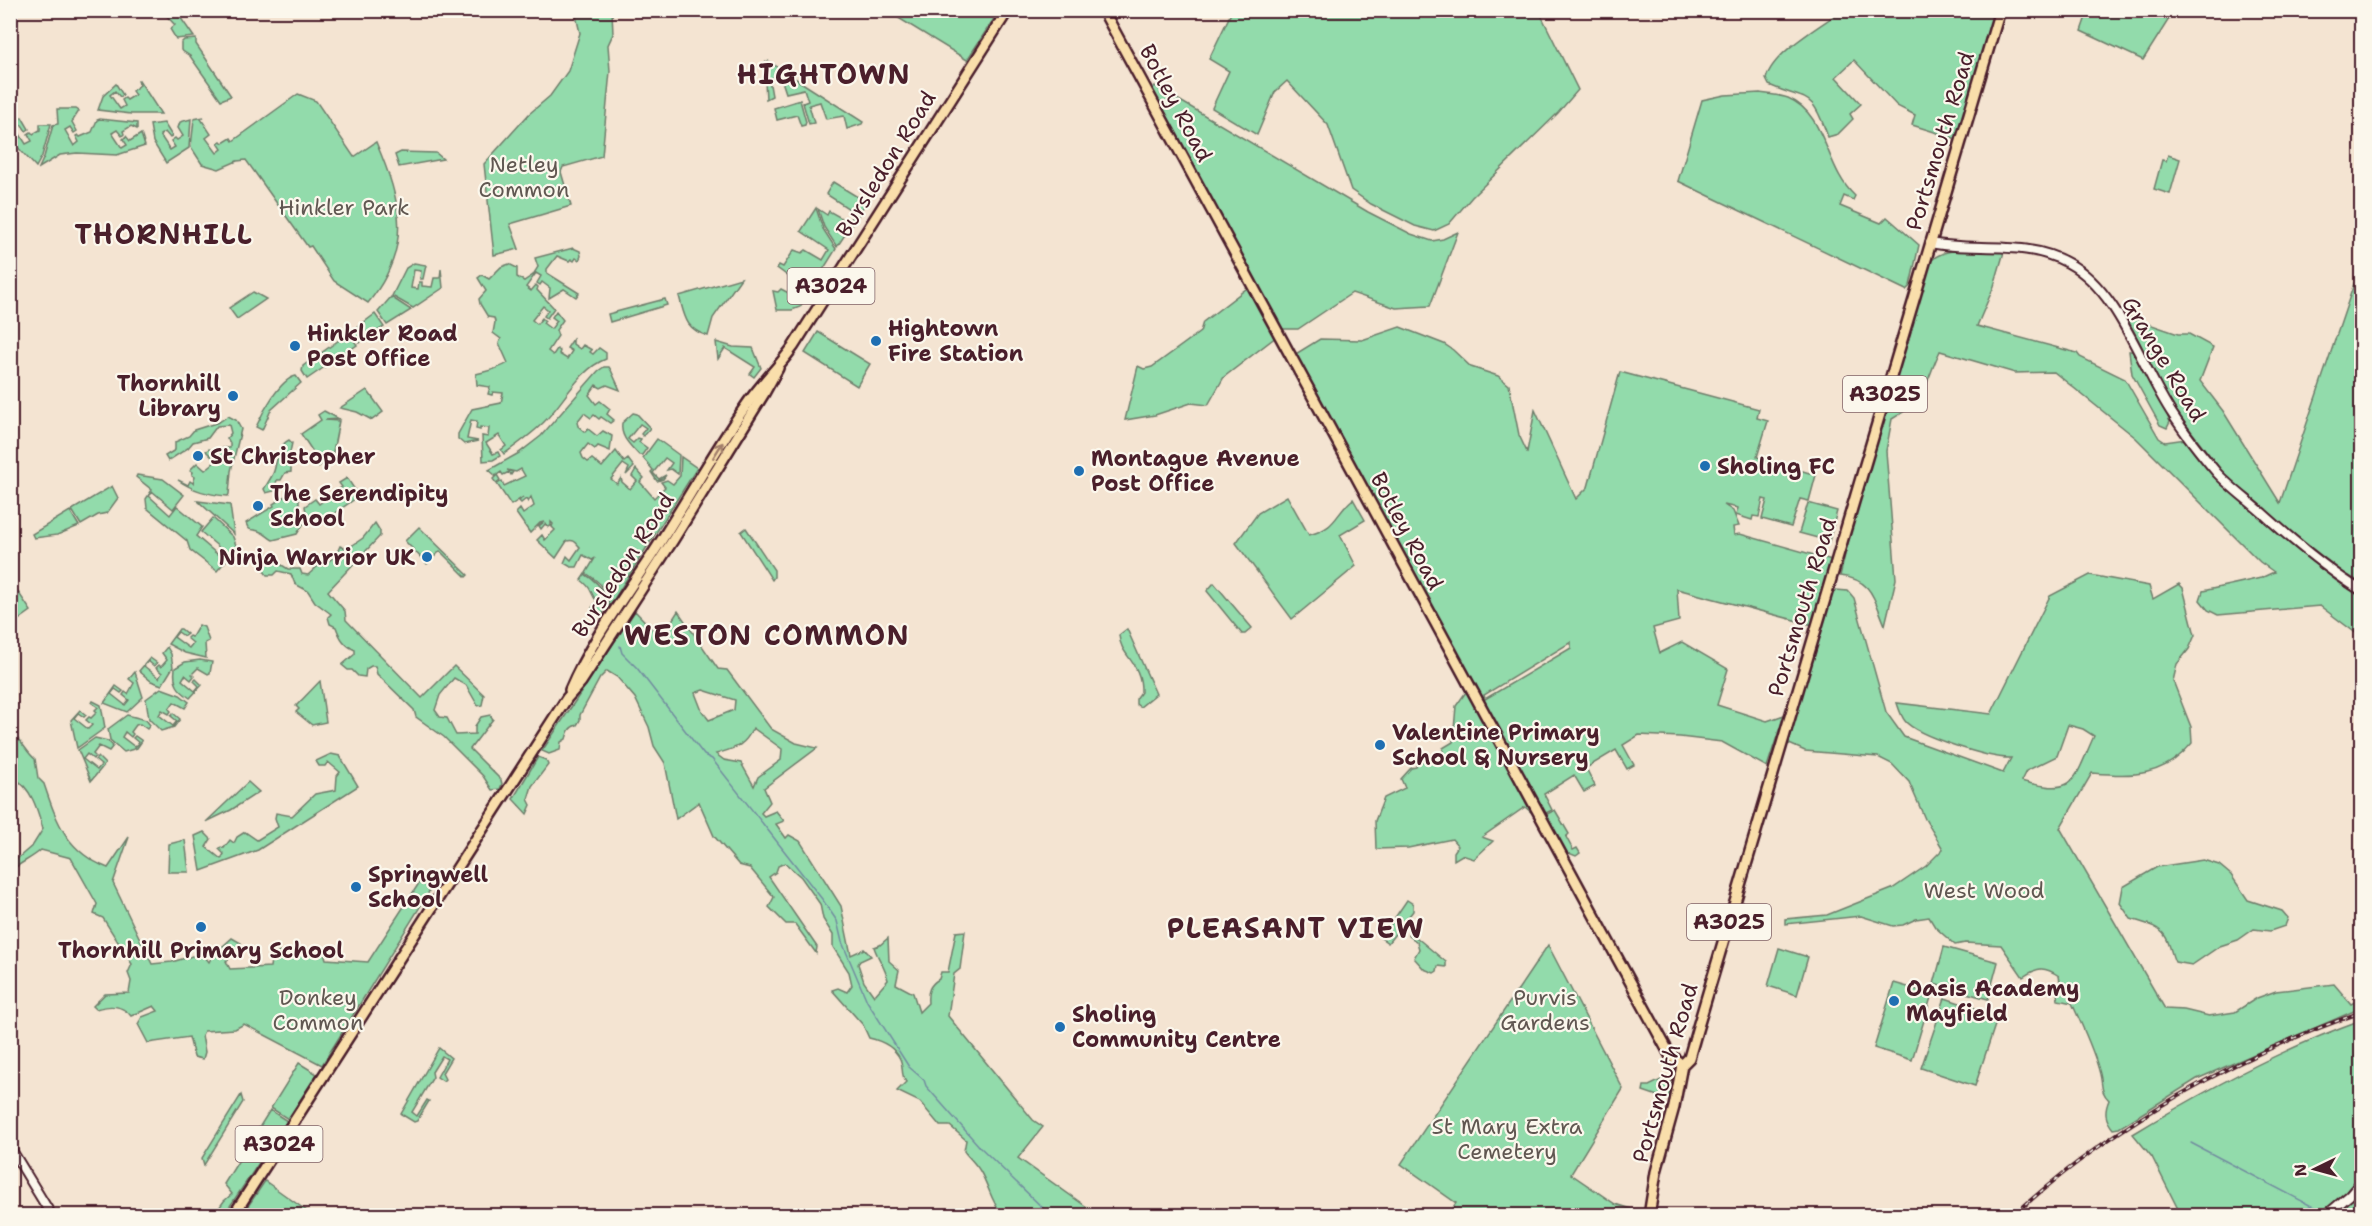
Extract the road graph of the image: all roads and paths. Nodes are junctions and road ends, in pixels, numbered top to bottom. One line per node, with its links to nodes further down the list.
1 (1008, 10): 11 (main road, Bursledon Road / A3024)
2 (1103, 10): 6 (main road, Botley Road)
3 (2000, 10): 4 (main road, Portsmouth Road / A3025)
4 (1930, 243): 5 (street, Grange Road); 6 (main road, Portsmouth Road / A3025)
5 (2361, 591)
6 (1682, 1065): 12 (main road, Portsmouth Road / A3025)
7 (10, 1147): 10 (street)
8 (2361, 1181): 9 (street)
9 (2328, 1213)
10 (52, 1215)
11 (233, 1215)
12 (1649, 1215)

